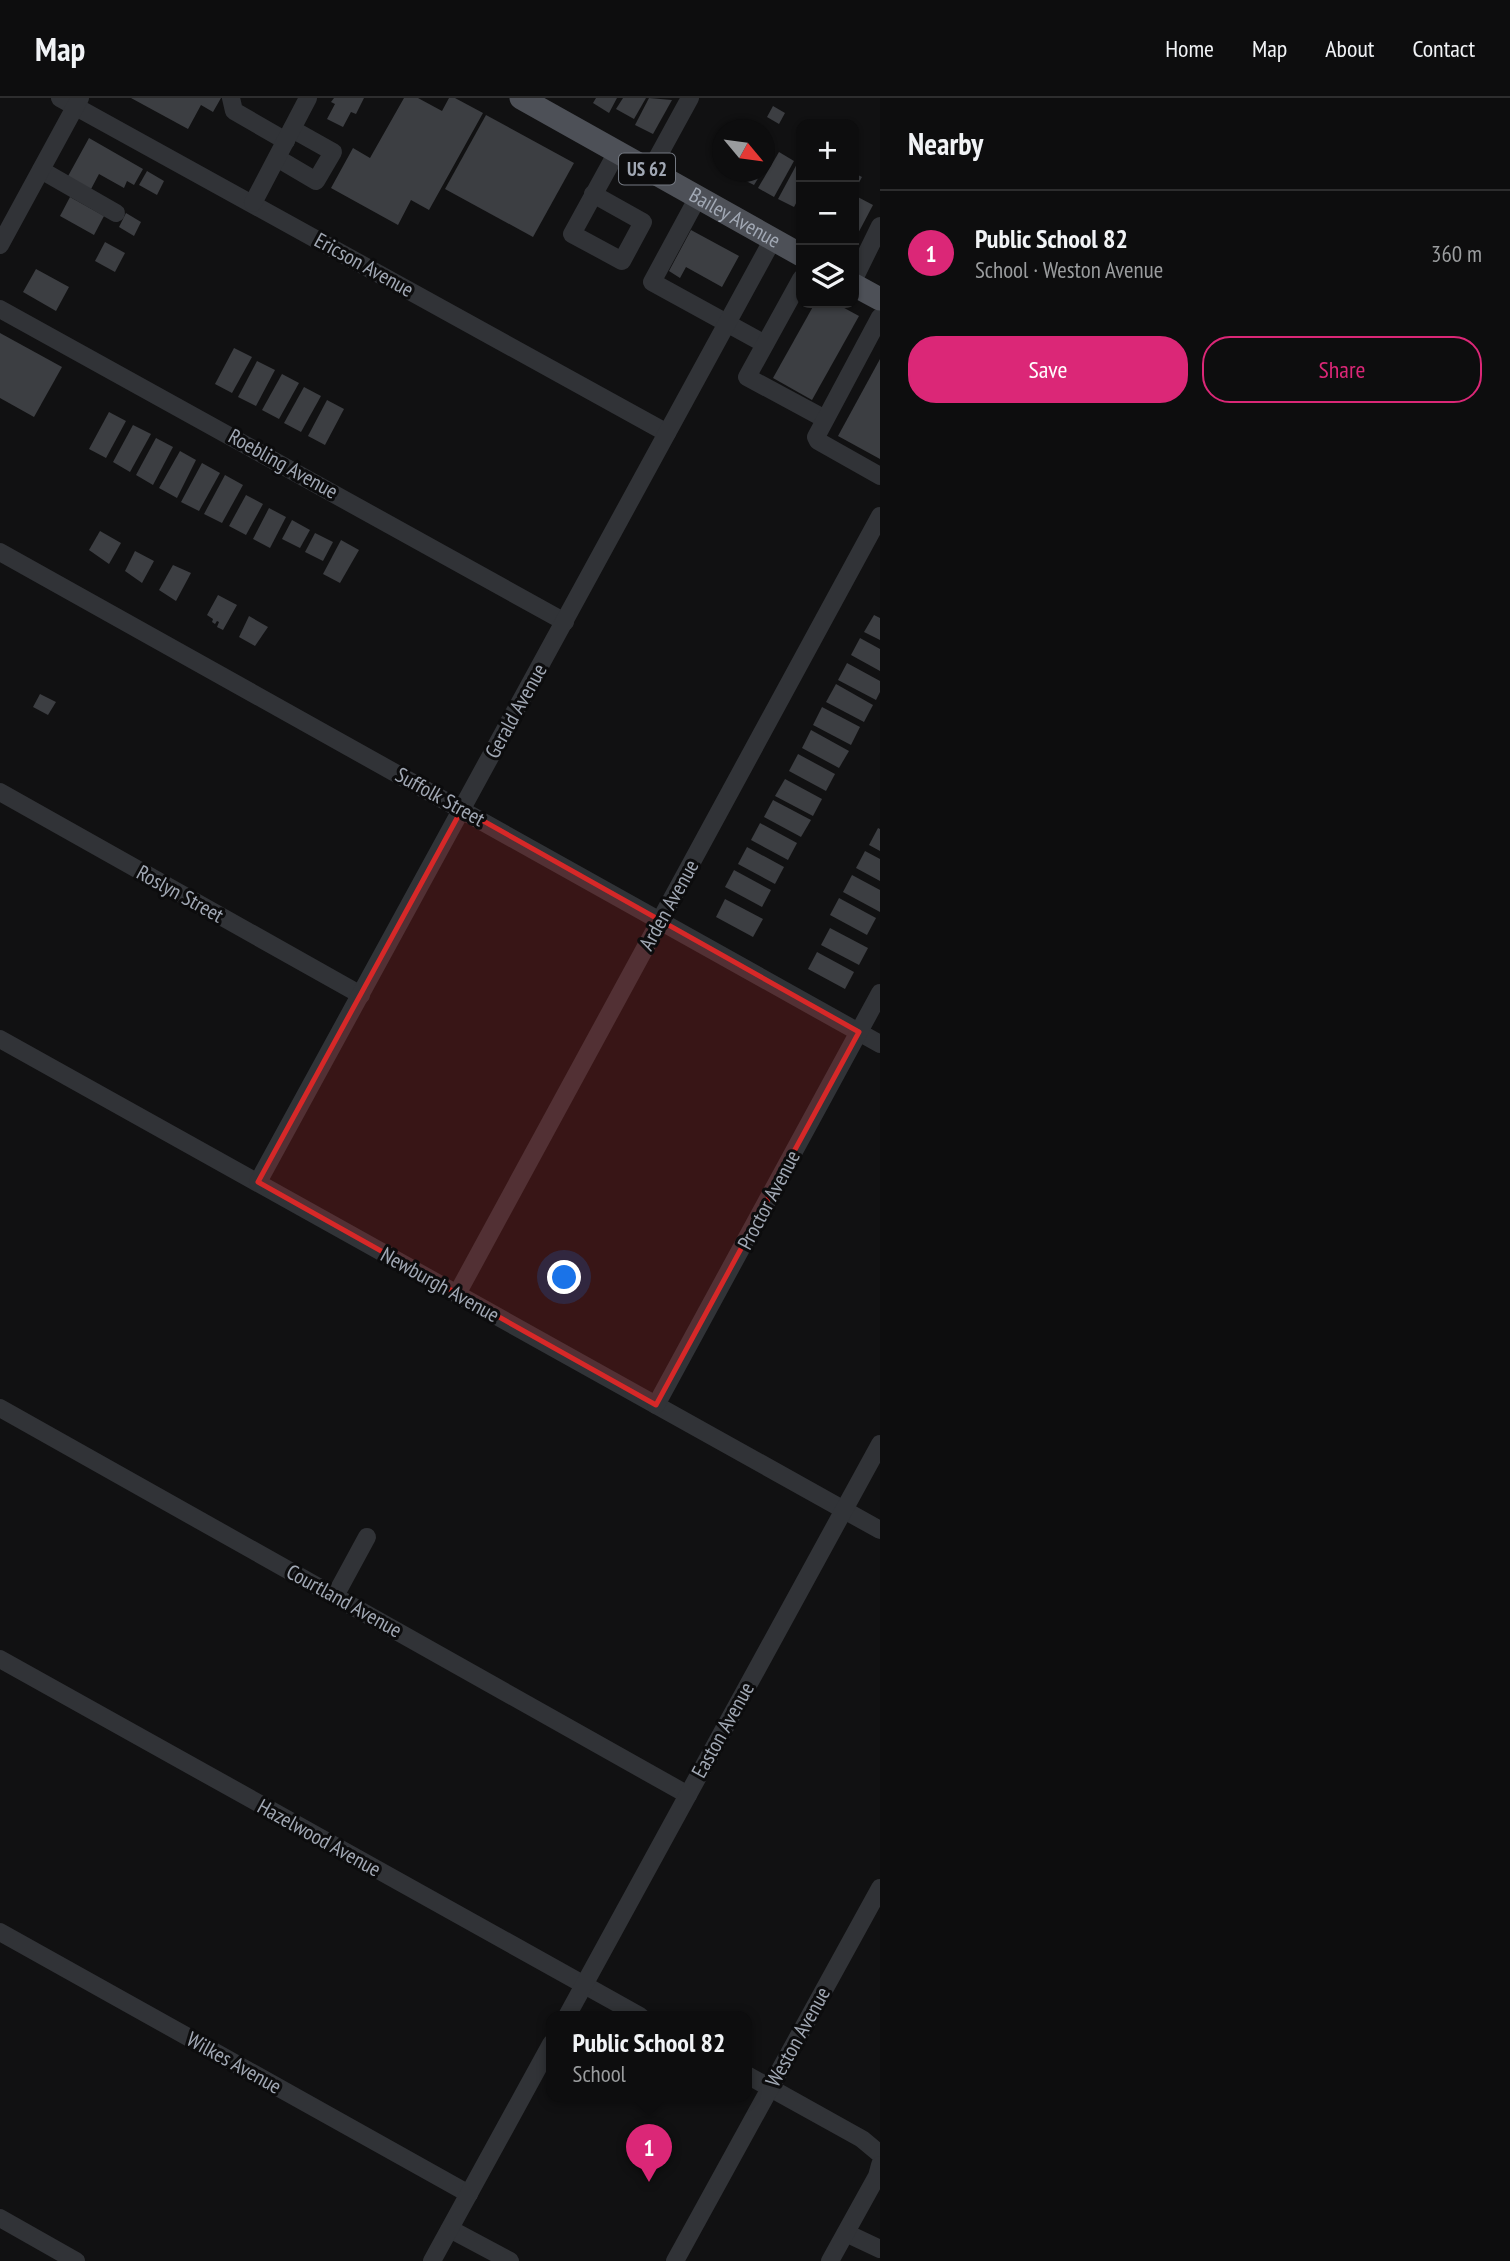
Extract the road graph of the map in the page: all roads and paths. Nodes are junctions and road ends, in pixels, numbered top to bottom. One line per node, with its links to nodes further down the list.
1 (231, 98): 6 (street)
2 (308, 98): 6 (street)
3 (520, 98): 7 (main road, Bailey Avenue / US 62)
4 (690, 98): 10 (street)
5 (72, 101): 9 (street); 13 (street, Ericson Avenue)
6 (289, 135): 8 (street); 8 (street)
7 (617, 152): 10 (main road, Bailey Avenue / US 62); 11 (street)
8 (276, 158): 13 (street)
9 (41, 170): 14 (street); 17 (street)
10 (650, 171): 12 (main road, Bailey Avenue / US 62)
11 (593, 194)
12 (698, 197): 16 (main road, Bailey Avenue / US 62); 25 (street)
13 (253, 203): 28 (street, Ericson Avenue)
14 (116, 213)
15 (880, 226): 19 (street)
16 (773, 239): 18 (main road, Bailey Avenue / US 62); 25 (street, Gerald Avenue)
17 (0, 245)
18 (796, 252)
19 (859, 269)
20 (796, 288): 26 (street)
21 (859, 288): 22 (main road)
22 (880, 299)
23 (0, 309): 32 (street, Roebling Avenue)
24 (880, 317): 27 (street)
25 (726, 324): 26 (street); 28 (street, Gerald Avenue)
26 (765, 344): 27 (street)
27 (825, 419): 29 (street)
28 (667, 433): 32 (street, Gerald Avenue)
29 (880, 476)
30 (880, 516): 35 (street, Arden Avenue)
31 (0, 552): 34 (street, Suffolk Street)
32 (565, 622): 34 (street, Gerald Avenue)
33 (0, 792): 37 (street, Roslyn Street)
34 (463, 809): 35 (street, Suffolk Street); 37 (street, Gerald Avenue)
35 (660, 920): 38 (street, Suffolk Street); 42 (street, Arden Avenue)
36 (880, 993): 38 (street, Proctor Avenue)
37 (361, 995): 41 (street, Gerald Avenue)
38 (859, 1032): 40 (street, Suffolk Street); 43 (street, Proctor Avenue)
39 (0, 1039): 41 (street, Newburgh Avenue)
40 (880, 1044)
41 (258, 1182): 42 (street, Newburgh Avenue)
42 (457, 1294): 43 (street, Newburgh Avenue)
43 (656, 1405): 46 (street, Newburgh Avenue)
44 (0, 1408): 49 (street, Courtland Avenue)
45 (880, 1444): 46 (street, Easton Avenue)
46 (844, 1510): 47 (street, Newburgh Avenue); 51 (street, Easton Avenue)
47 (880, 1530)
48 (367, 1537): 49 (street)
49 (335, 1596): 51 (street, Courtland Avenue)
50 (0, 1659): 54 (street, Hazelwood Avenue)
51 (688, 1795): 54 (street, Easton Avenue)
52 (880, 1888): 59 (street, Weston Avenue)
53 (0, 1932): 62 (street, Wilkes Avenue)
54 (583, 1985): 55 (street, Easton Avenue); 56 (street, Hazelwood Avenue)
55 (569, 2011)
56 (631, 2011)
57 (546, 2053): 62 (street)
58 (752, 2078): 59 (street)
59 (770, 2088): 60 (street); 70 (street, Weston Avenue)
60 (880, 2154)
61 (880, 2165): 65 (street)
62 (469, 2194): 64 (street)
63 (0, 2218): 68 (street)
64 (450, 2229): 67 (street); 69 (street)
65 (846, 2233): 66 (street); 71 (street)
66 (880, 2249)
67 (498, 2258)
68 (76, 2261)
69 (432, 2261)
70 (675, 2261)
71 (830, 2261)

